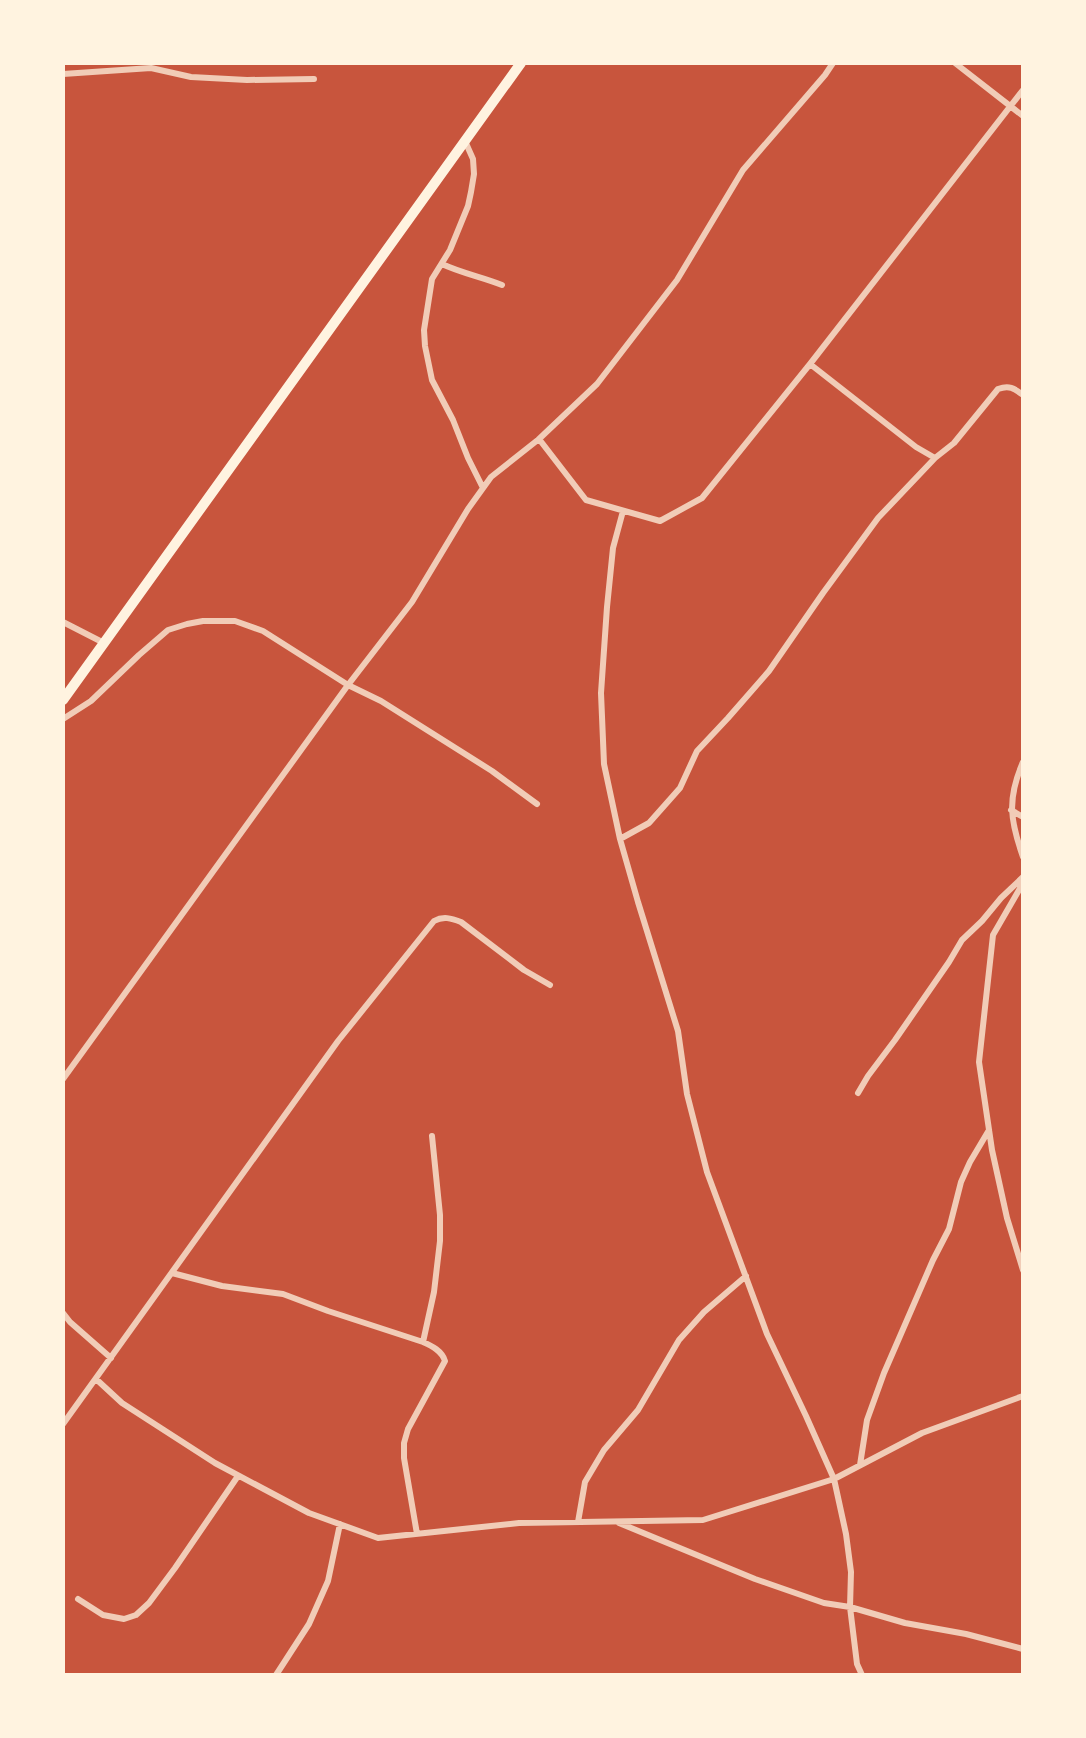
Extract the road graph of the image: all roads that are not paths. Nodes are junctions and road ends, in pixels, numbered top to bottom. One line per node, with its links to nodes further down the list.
1 (521, 63): 9 (highway)
2 (833, 63): 14 (street)
3 (955, 63): 7 (street)
4 (63, 74): 5 (street)
5 (314, 79)
6 (1023, 90): 7 (street)
7 (1010, 107): 8 (street); 12 (street)
8 (1023, 116)
9 (466, 141): 10 (street); 19 (highway)
10 (442, 264): 11 (street); 16 (street)
11 (502, 285)
12 (810, 364): 15 (street); 17 (street)
13 (1023, 396): 15 (street)
14 (540, 439): 16 (street); 17 (street)
15 (935, 458): 27 (street)
16 (483, 488): 20 (street)
17 (623, 511): 27 (street)
18 (63, 622): 19 (street)
19 (104, 643): 21 (highway)
20 (348, 685): 22 (street); 24 (street); 31 (street)
21 (63, 700)
22 (63, 719)
23 (1023, 762): 25 (street)
24 (537, 804)
25 (1011, 810): 26 (street); 28 (street)
26 (1023, 817)
27 (620, 839): 37 (street)
28 (1023, 857)
29 (1023, 880): 32 (street); 33 (street)
30 (550, 985): 36 (street)
31 (63, 1079)
32 (858, 1093)
33 (989, 1130): 35 (street); 44 (street)
34 (432, 1136): 39 (street)
35 (1023, 1270)
36 (172, 1273): 39 (street); 40 (street)
37 (746, 1276): 46 (street); 48 (street)
38 (63, 1313): 40 (street)
39 (423, 1342): 50 (street)
40 (111, 1358): 41 (street)
41 (96, 1380): 43 (street); 45 (street)
42 (1023, 1396): 44 (street)
43 (63, 1424)
44 (860, 1465): 46 (street)
45 (238, 1476): 49 (street); 51 (street)
46 (834, 1479): 47 (street); 52 (street)
47 (616, 1521): 48 (street); 52 (street)
48 (578, 1522): 50 (street)
49 (340, 1524): 50 (street); 54 (street)
50 (417, 1534)
51 (78, 1599)
52 (850, 1607): 53 (street); 55 (street)
53 (1023, 1649)
54 (276, 1675)
55 (862, 1675)

